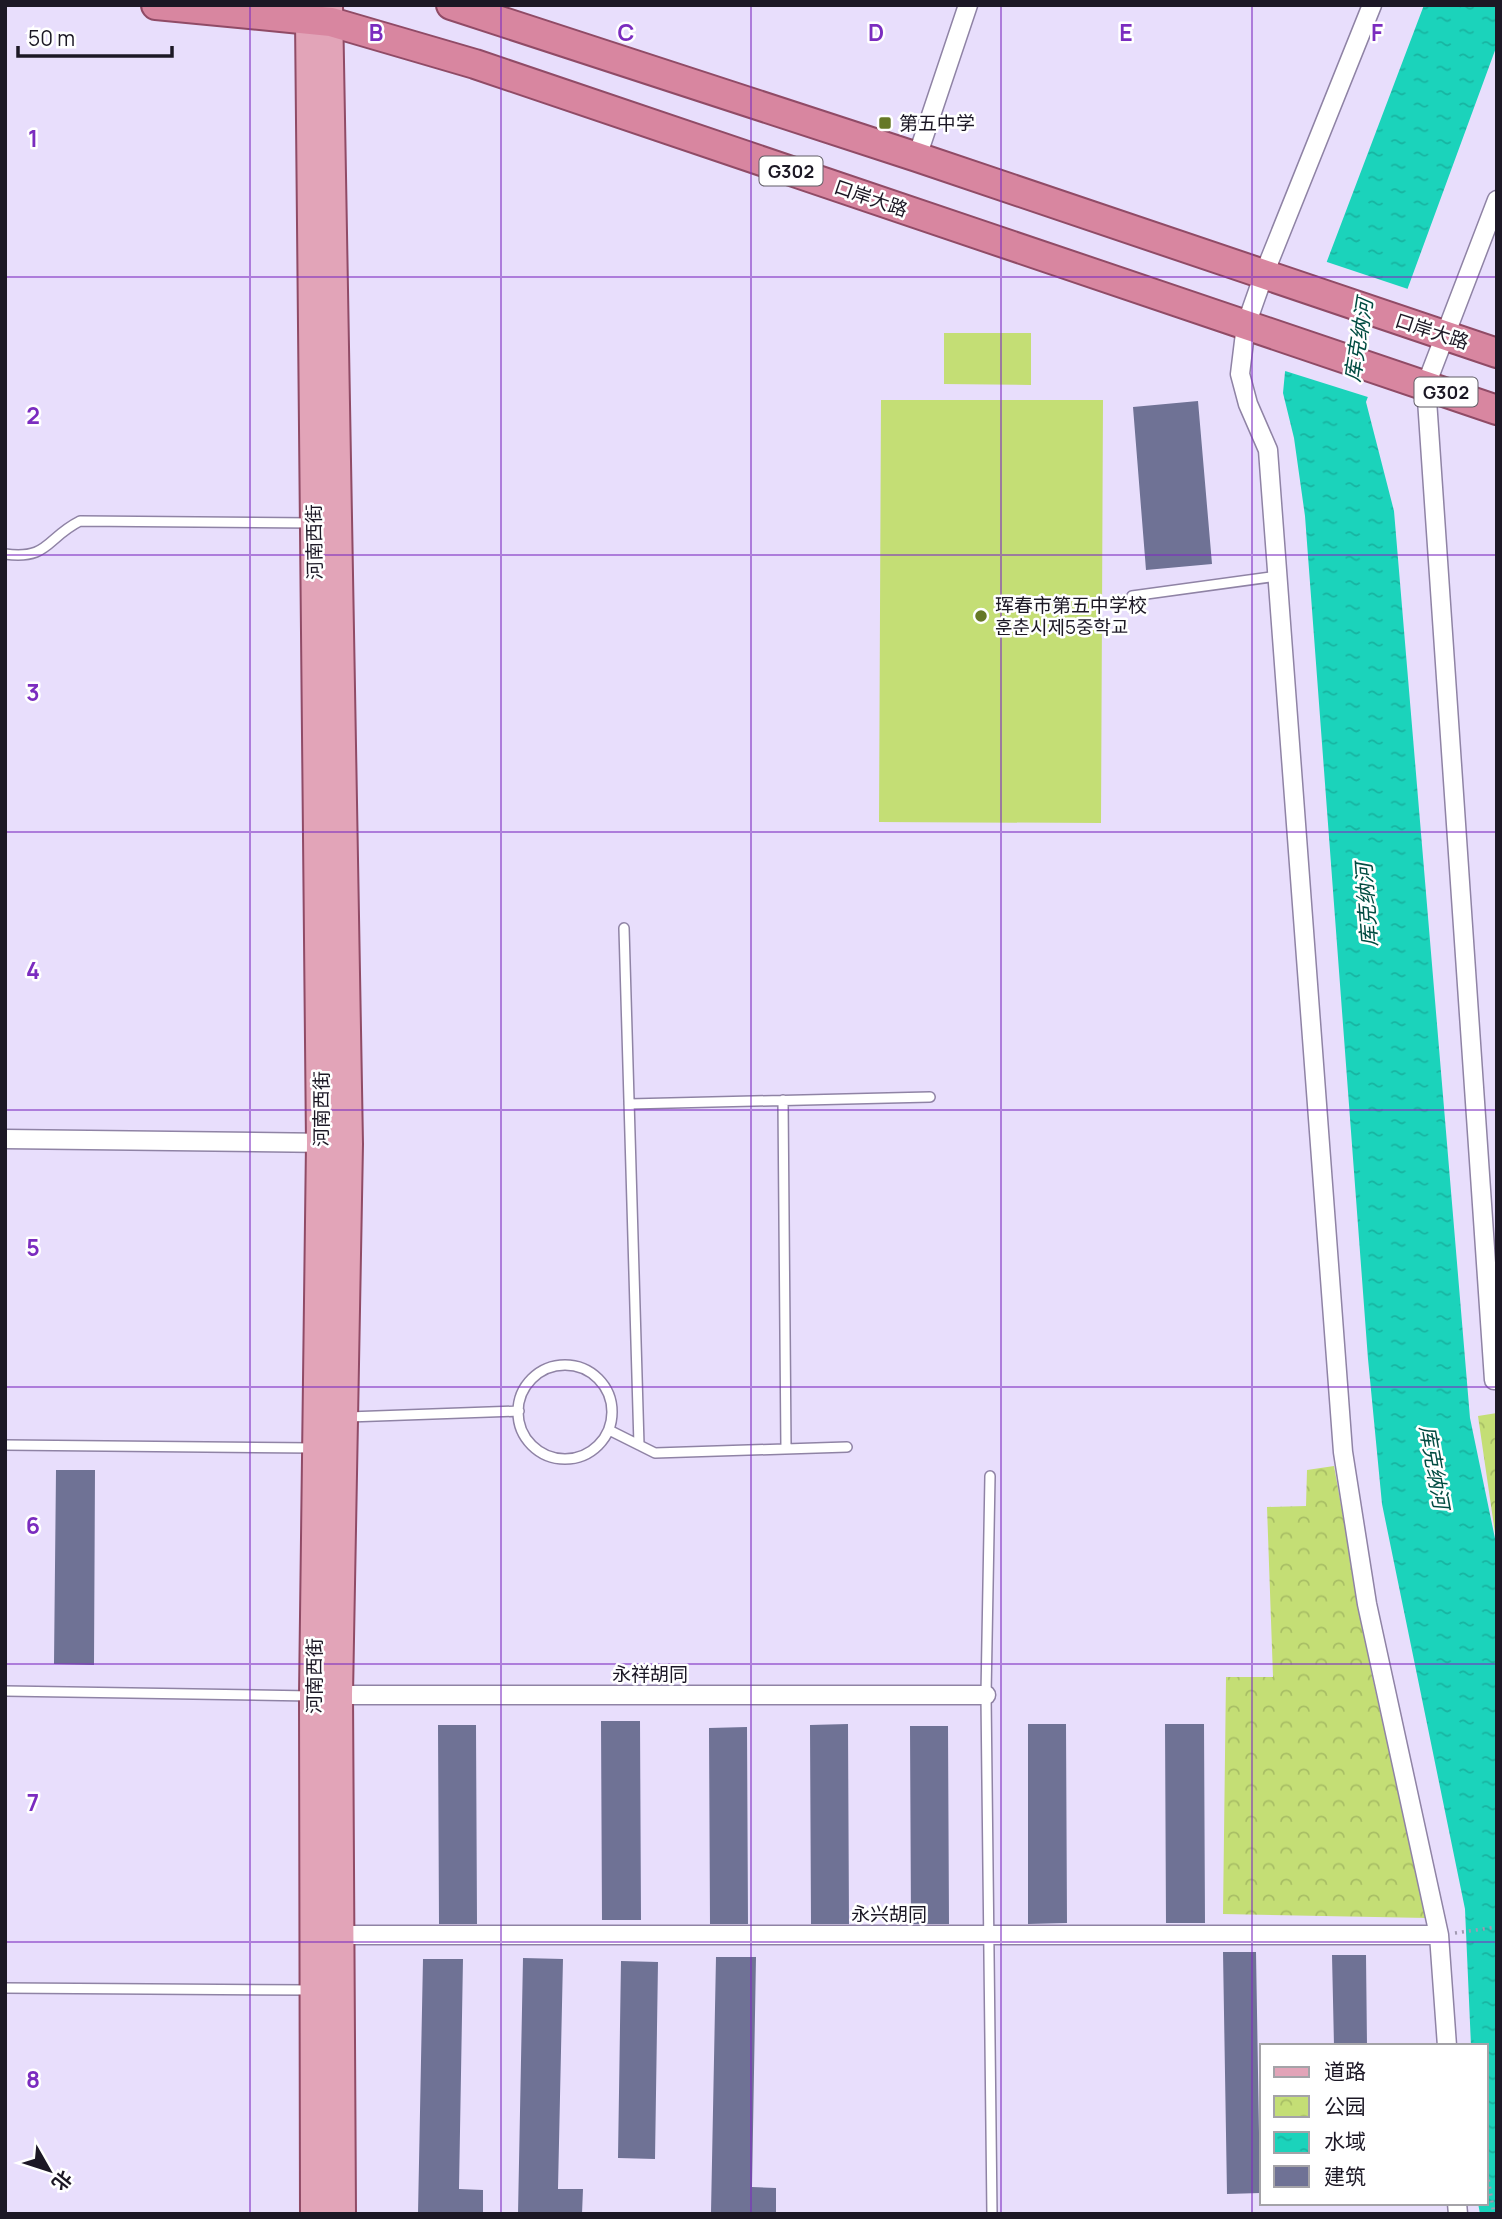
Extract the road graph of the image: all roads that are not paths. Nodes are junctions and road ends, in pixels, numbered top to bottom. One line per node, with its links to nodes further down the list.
1 (156, 5): 6 (highway, 口岸大路 / G302)
2 (451, 5): 5 (highway, 口岸大路)
3 (968, 5): 7 (street)
4 (1372, 5): 9 (street)
5 (477, 10): 7 (highway, 口岸大路)
6 (321, 13): 10 (highway, 口岸大路 / G302); 15 (main road, 河南西街); 24 (main road, 河南西街)
7 (916, 157): 9 (highway, 口岸大路)
8 (1497, 200): 11 (street)
9 (1275, 278): 10 (street); 11 (highway, 口岸大路)
10 (1257, 330): 13 (highway, 口岸大路 / G302); 17 (street)
11 (1445, 335): 12 (highway, 口岸大路); 13 (street)
12 (1497, 353)
13 (1426, 386): 14 (highway, 口岸大路 / G302); 25 (street)
14 (1497, 410)
15 (314, 523): 16 (lane); 24 (main road, 河南西街)
16 (5, 554)
17 (1278, 576): 18 (lane); 38 (street)
18 (1132, 596)
19 (624, 928): 22 (lane)
20 (929, 1097): 21 (lane)
21 (783, 1100): 22 (lane); 33 (lane)
22 (629, 1104): 30 (lane)
23 (5, 1139): 24 (street)
24 (335, 1144): 27 (main road, 河南西街); 32 (main road, 河南西街)
25 (1494, 1380)
26 (519, 1411): 27 (lane); 28 (lane); 28 (lane)
27 (343, 1417): 36 (main road, 河南西街)
28 (609, 1430): 30 (lane)
29 (5, 1445): 32 (lane)
30 (639, 1445): 33 (lane)
31 (847, 1447): 33 (lane)
32 (317, 1448): 36 (main road, 河南西街)
33 (786, 1449)
34 (990, 1476): 37 (lane)
35 (5, 1691): 36 (lane)
36 (326, 1695): 37 (street, 永祥胡同); 39 (main road, 河南西街); 42 (main road, 河南西街)
37 (986, 1695): 40 (lane)
38 (1439, 1934): 40 (street, 永兴胡同); 43 (street)
39 (339, 1935): 40 (street, 永兴胡同); 45 (main road, 河南西街)
40 (989, 1935): 46 (lane)
41 (5, 1988): 42 (lane)
42 (316, 1990): 44 (main road, 河南西街)
43 (1447, 2044)
44 (315, 2214)
45 (341, 2214)
46 (992, 2214)

